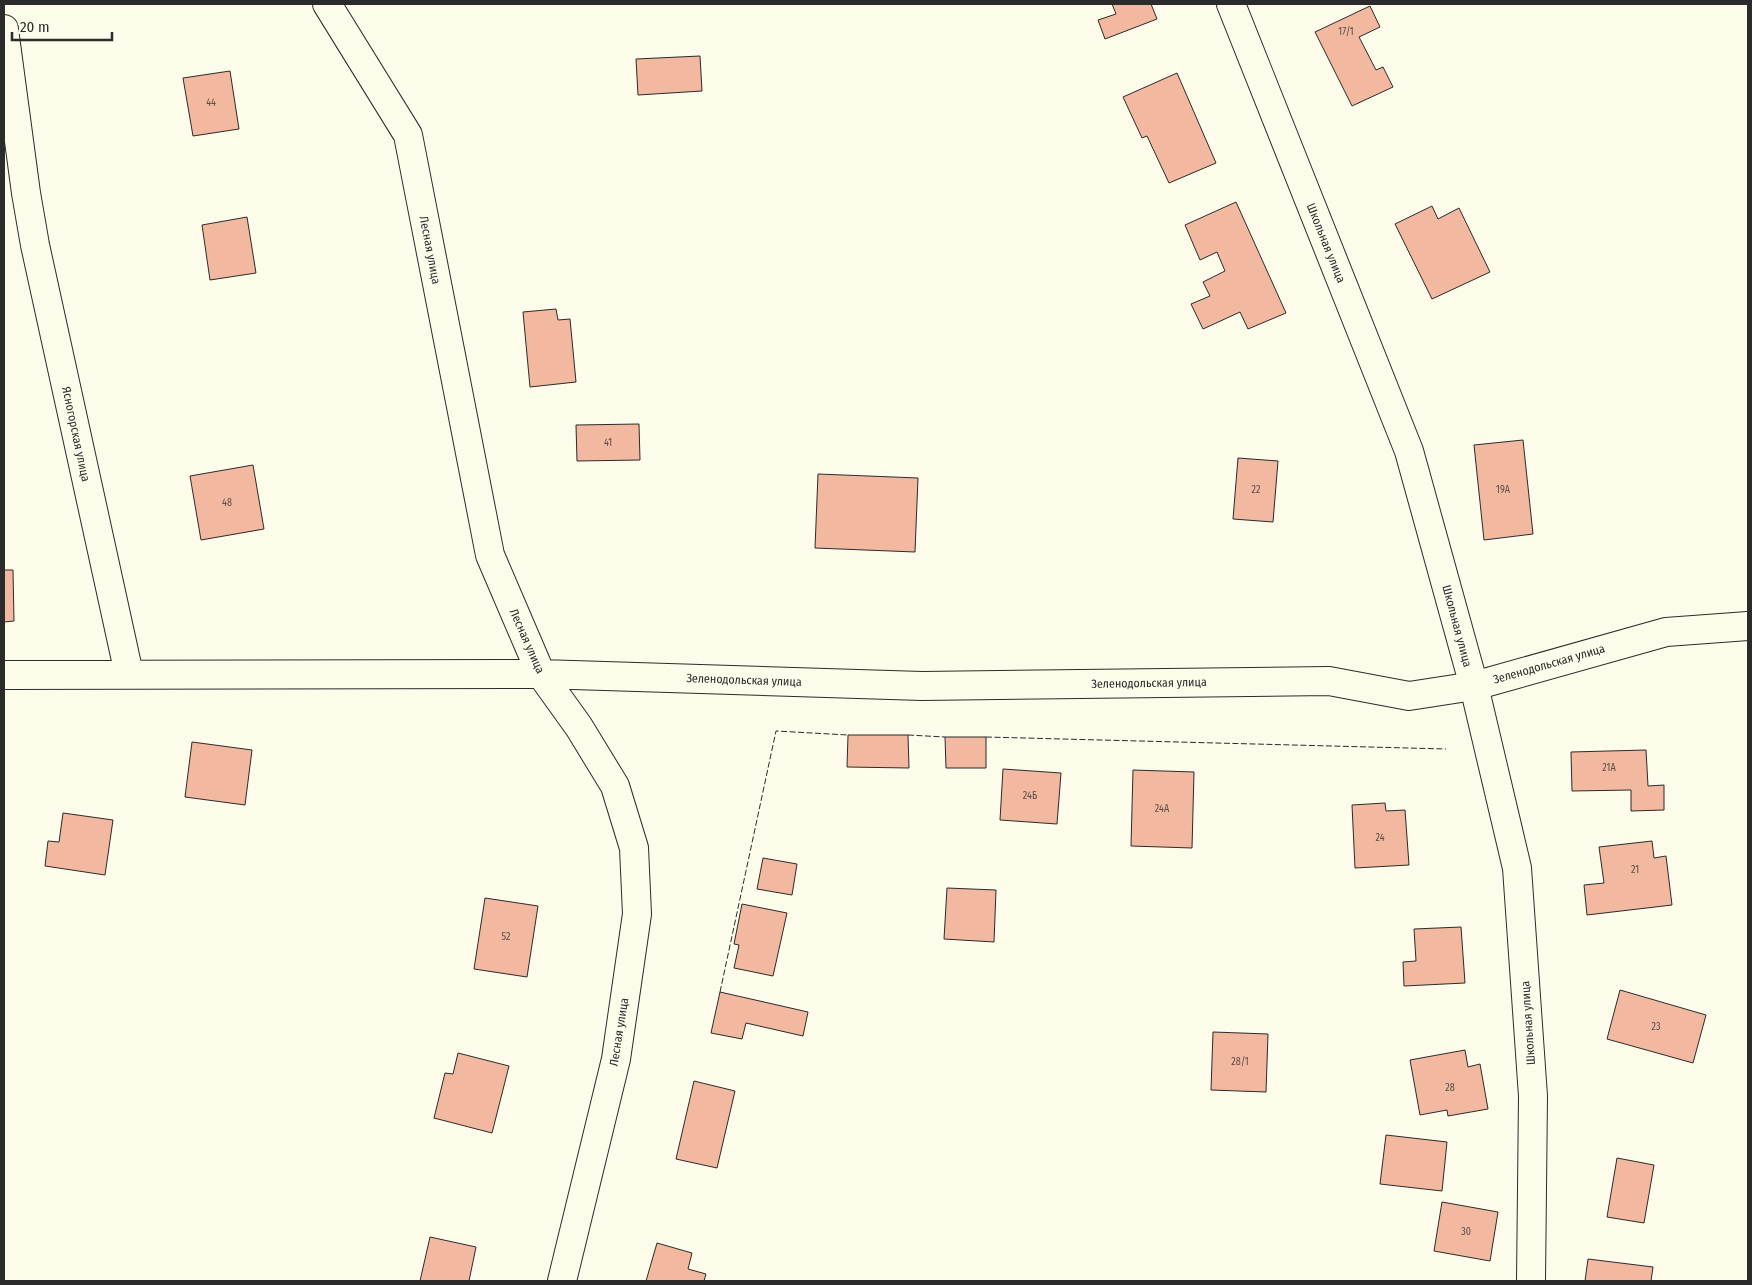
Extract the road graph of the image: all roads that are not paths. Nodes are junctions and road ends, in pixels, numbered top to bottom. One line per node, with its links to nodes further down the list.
1 (328, 4): 7 (street, Лесная улица)
2 (1231, 4): 9 (street, Школьная улица)
3 (4, 29): 4 (street, Ясногорская улица)
4 (15, 196): 6 (street, Ясногорская улица)
5 (1748, 626): 9 (street, Зеленодольская улица)
6 (129, 674): 7 (street, Зеленодольская улица); 8 (street, Зеленодольская улица)
7 (541, 674): 9 (street, Зеленодольская улица); 10 (street, Лесная улица)
8 (4, 675)
9 (1474, 686): 11 (street, Школьная улица)
10 (562, 1281)
11 (1531, 1281)

